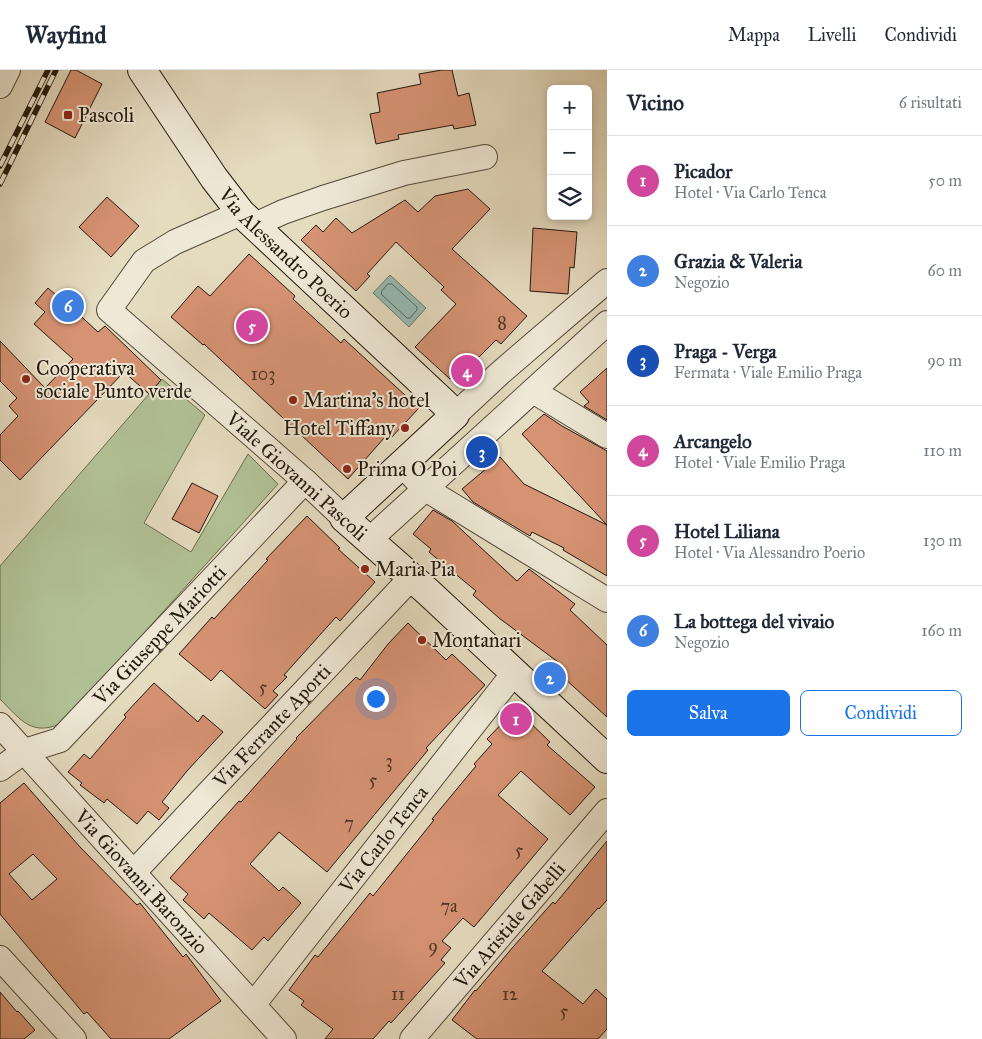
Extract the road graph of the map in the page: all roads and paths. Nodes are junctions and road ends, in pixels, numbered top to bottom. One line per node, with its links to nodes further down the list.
1 (8, 70): 3 (street)
2 (142, 70): 5 (street, Via Alessandro Poerio)
3 (0, 86)
4 (485, 157): 5 (street, Viale Giovanni Pascoli)
5 (247, 220): 9 (street, Via Alessandro Poerio); 12 (street, Viale Giovanni Pascoli)
6 (607, 281): 9 (street)
7 (607, 323): 8 (street)
8 (532, 391): 10 (street); 13 (street)
9 (455, 415): 11 (street)
10 (607, 436)
11 (401, 464): 13 (street); 14 (street)
12 (305, 481): 14 (street, Viale Giovanni Pascoli); 20 (street, Via Giuseppe Mariotti)
13 (424, 488): 15 (street); 17 (street)
14 (344, 518): 15 (street, Viale Giovanni Pascoli)
15 (368, 541): 16 (street, Viale Giovanni Pascoli)
16 (411, 578): 18 (street, Viale Giovanni Pascoli); 24 (street, Via Ferrante Aporti)
17 (607, 600)
18 (514, 673): 21 (street, Viale Giovanni Pascoli); 26 (street, Via Carlo Tenca)
19 (0, 725): 20 (street, Via Giovanni Baronzio)
20 (25, 751): 22 (street, Via Giuseppe Mariotti); 24 (street, Via Giovanni Baronzio)
21 (607, 759)
22 (0, 769)
23 (607, 811): 29 (street, Via Aristide Gabelli)
24 (134, 872): 26 (street, Via Giovanni Baronzio)
25 (0, 958): 27 (street)
26 (254, 1005): 28 (street, Via Giovanni Baronzio)
27 (74, 1039)
28 (284, 1039)
29 (412, 1039)

